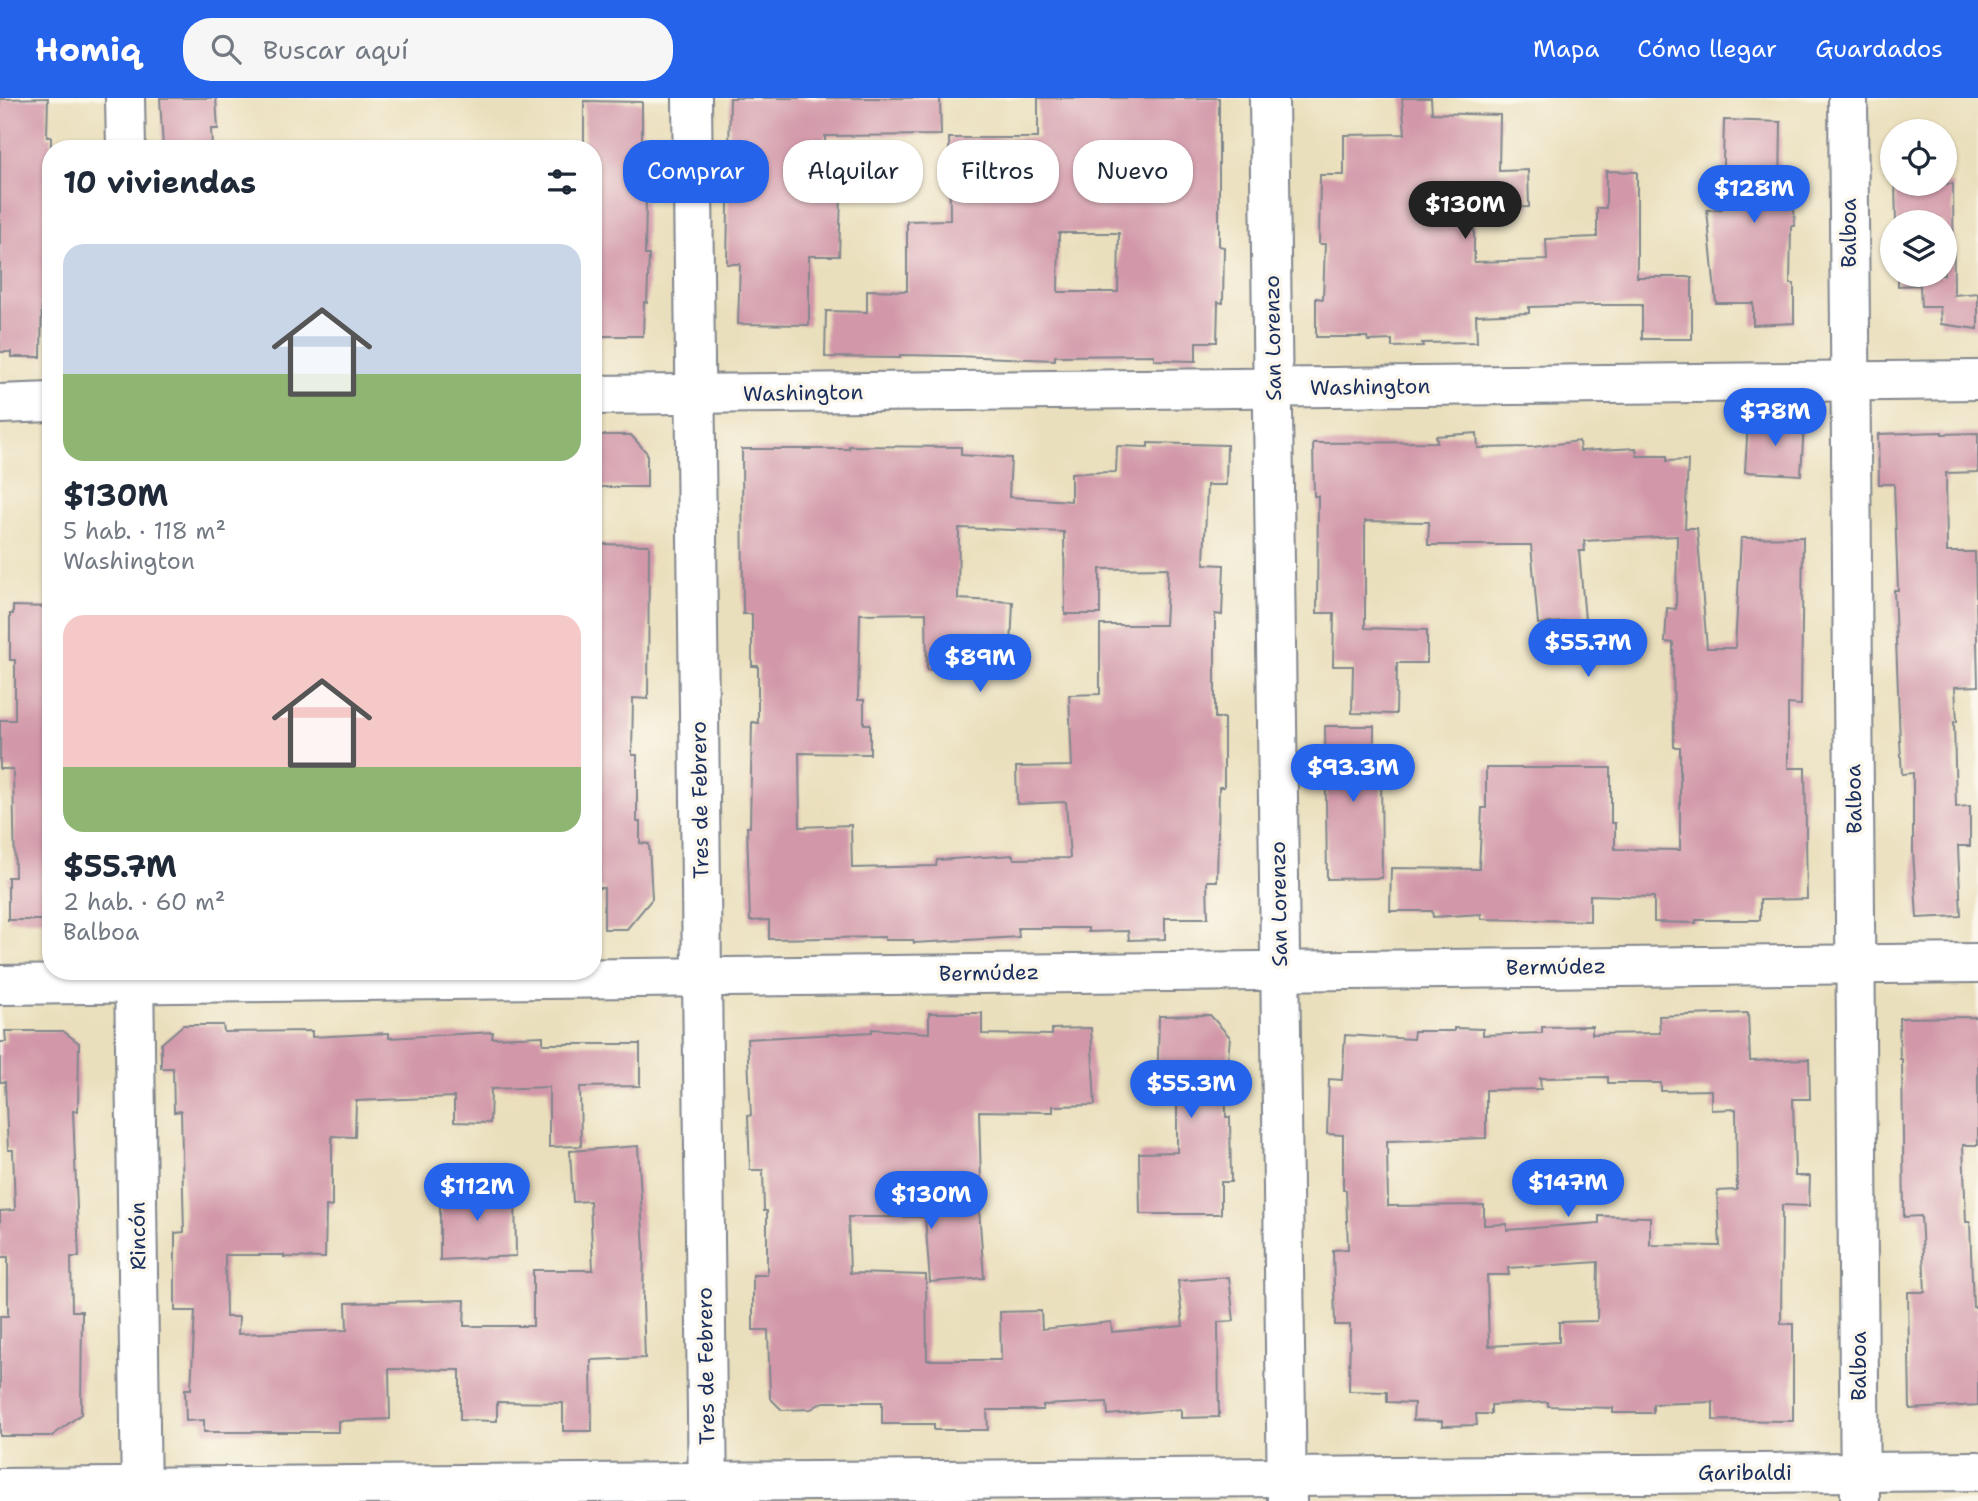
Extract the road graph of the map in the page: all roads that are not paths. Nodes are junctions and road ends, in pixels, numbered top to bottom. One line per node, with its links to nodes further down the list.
1 (125, 98): 5 (street)
2 (692, 98): 9 (street, Tres de Febrero)
3 (1269, 98): 8 (street, San Lorenzo)
4 (1848, 98): 7 (street, Balboa)
5 (126, 140)
6 (1978, 380): 7 (street, Washington)
7 (1850, 382): 8 (street, Washington); 14 (street, Balboa)
8 (1273, 388): 9 (street, Washington); 15 (street, San Lorenzo)
9 (695, 394): 10 (street, Washington); 17 (street, Tres de Febrero)
10 (602, 395)
11 (42, 402): 12 (street)
12 (0, 404)
13 (1978, 963): 14 (street, Bermúdez)
14 (1856, 964): 15 (street, Bermúdez); 22 (street, Balboa)
15 (1280, 970): 17 (street, Bermúdez); 24 (street, San Lorenzo)
16 (602, 976): 17 (street, Bermúdez)
17 (702, 976): 25 (street, Tres de Febrero)
18 (84, 980): 20 (street, Bermúdez)
19 (134, 980): 26 (street, Rincón)
20 (0, 985)
21 (1978, 1471): 22 (street, Garibaldi)
22 (1860, 1487): 24 (street, Garibaldi)
23 (0, 1488): 26 (street, Garibaldi)
24 (1287, 1489): 25 (street, Garibaldi)
25 (708, 1491): 26 (street, Garibaldi)
26 (141, 1494)

